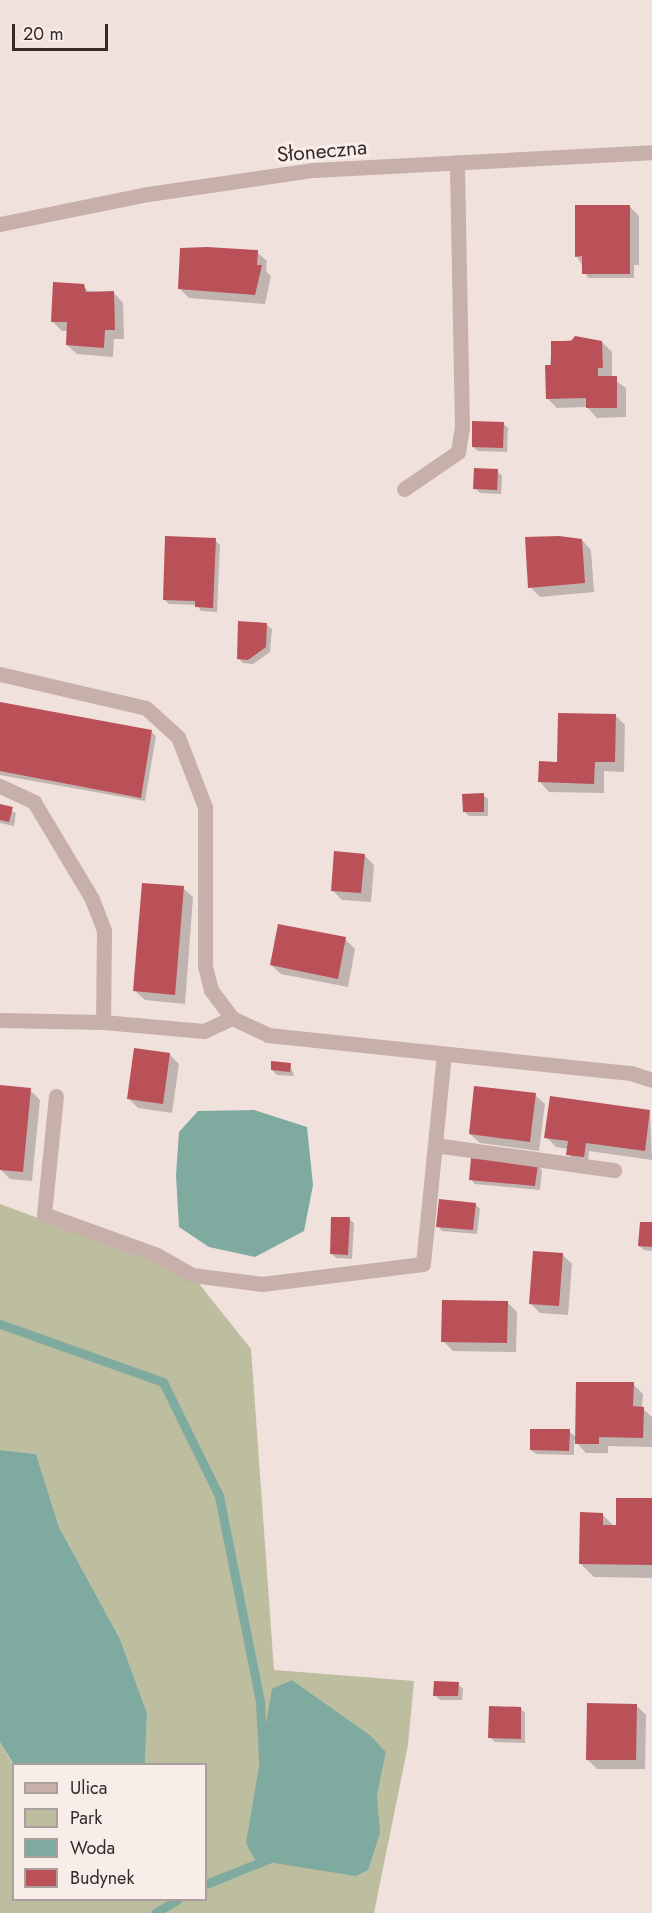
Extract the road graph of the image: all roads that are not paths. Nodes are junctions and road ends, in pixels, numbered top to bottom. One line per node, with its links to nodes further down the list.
1 (652, 152): 2 (street, Słoneczna)
2 (457, 162): 3 (street, Słoneczna); 4 (street)
3 (0, 224)
4 (404, 489)
5 (0, 674): 7 (street)
6 (0, 786): 9 (street)
7 (232, 1018): 9 (street); 10 (street)
8 (0, 1020): 9 (street)
9 (102, 1022)
10 (444, 1054): 11 (street); 13 (street)
11 (652, 1080)
12 (56, 1096): 13 (street)
13 (435, 1145): 14 (street)
14 (614, 1170)

